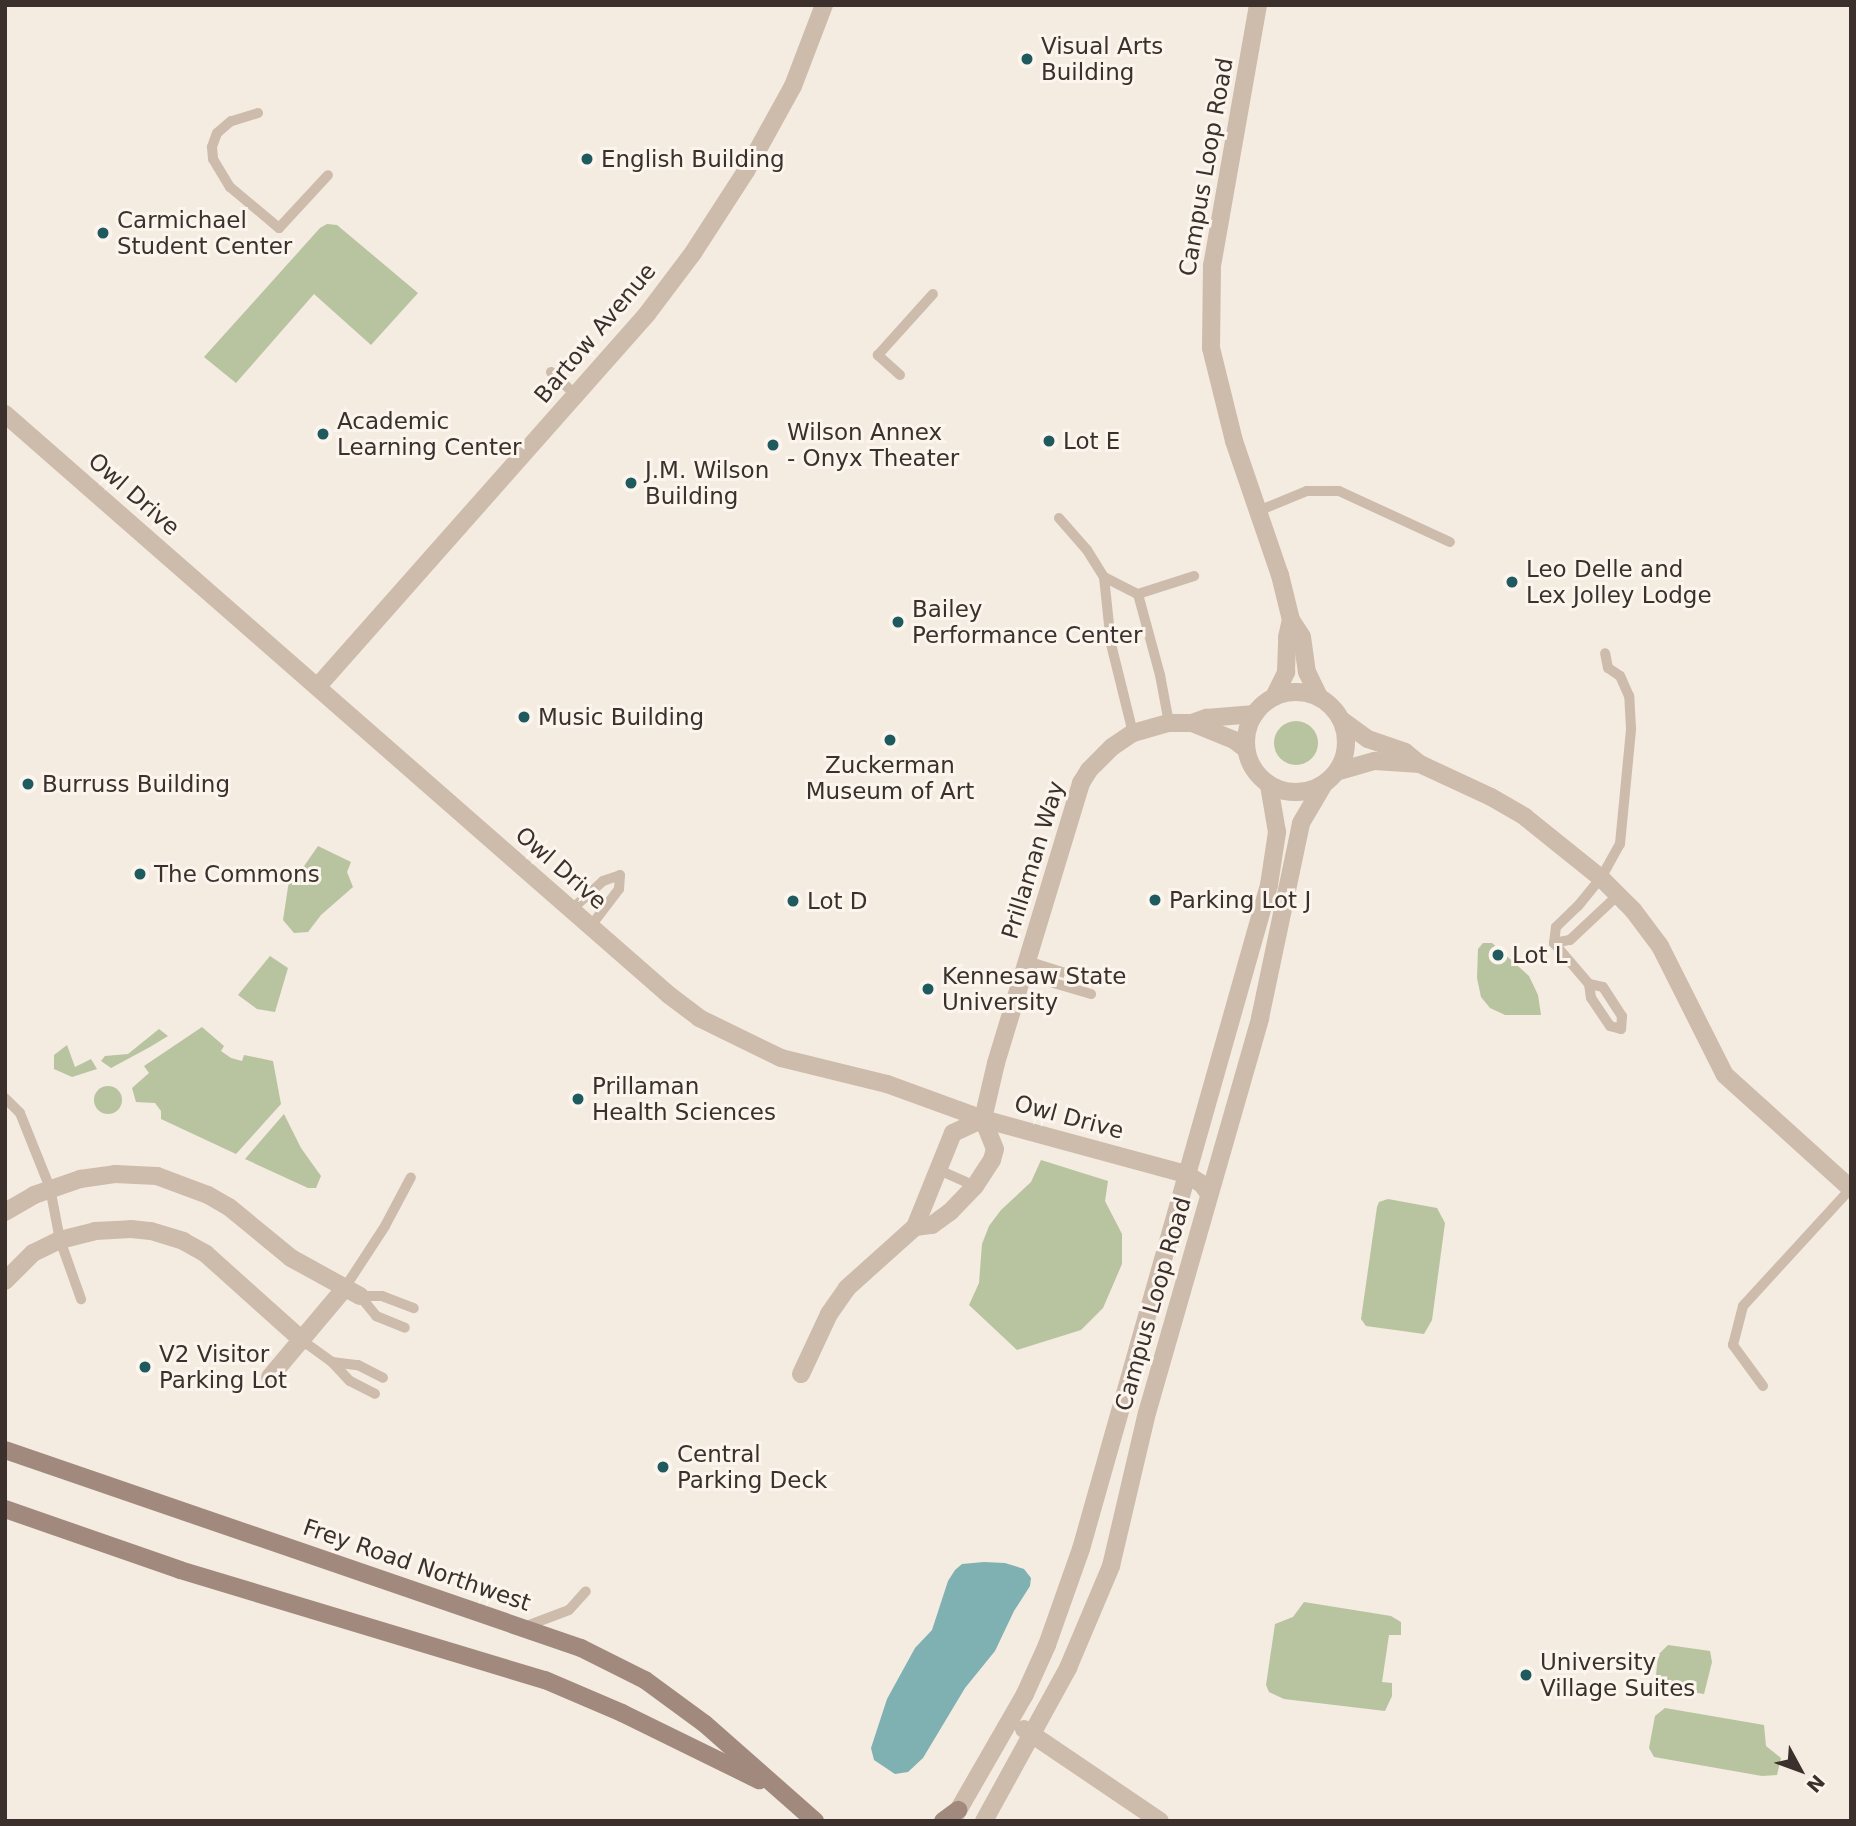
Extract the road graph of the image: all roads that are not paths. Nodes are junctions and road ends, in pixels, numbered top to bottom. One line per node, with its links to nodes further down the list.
1 (824, 5): 8 (street, Bartow Avenue)
2 (1258, 5): 10 (street, Campus Loop Road)
3 (258, 113): 4 (lane)
4 (328, 175)
5 (933, 294): 7 (lane)
6 (551, 372): 8 (lane)
7 (900, 375)
8 (576, 395): 18 (street, Bartow Avenue)
9 (5, 415): 18 (street, Owl Drive)
10 (1258, 510): 12 (lane); 16 (street, Campus Loop Road)
11 (1059, 518): 14 (lane)
12 (1450, 542)
13 (1194, 576): 15 (lane)
14 (1104, 577): 15 (lane); 25 (lane)
15 (1138, 594): 23 (lane)
16 (1291, 620): 19 (street, Campus Loop Road); 20 (street, Campus Loop Road)
17 (1605, 653): 33 (lane)
18 (318, 686): 35 (street, Owl Drive)
19 (1274, 697): 20 (street); 21 (street)
20 (1319, 697): 22 (street)
21 (1255, 715): 24 (street, Prillaman Way); 26 (street)
22 (1343, 721): 27 (street); 28 (street)
23 (1169, 723): 24 (street, Prillaman Way); 25 (street, Prillaman Way)
24 (1192, 723): 26 (street, Prillaman Way)
25 (1133, 733): 38 (street, Prillaman Way)
26 (1246, 749): 30 (street)
27 (1420, 764): 28 (street); 33 (street)
28 (1339, 771): 29 (street)
29 (1324, 784): 30 (street); 50 (street, Campus Loop Road)
30 (1269, 785): 45 (street, Campus Loop Road)
31 (630, 865): 32 (lane)
32 (620, 875): 35 (lane); 36 (lane)
33 (1601, 878): 34 (street); 37 (lane)
34 (1618, 895): 37 (lane); 48 (street)
35 (571, 910): 36 (street, Owl Drive)
36 (590, 927): 43 (street, Owl Drive)
37 (1554, 943): 40 (lane)
38 (1025, 968): 39 (lane); 41 (lane); 43 (street, Prillaman Way)
39 (1094, 982)
40 (1589, 984): 40 (lane)
41 (1090, 994)
42 (5, 1098): 49 (lane)
43 (983, 1119): 44 (street); 45 (street, Owl Drive); 47 (street)
44 (939, 1170): 47 (lane); 52 (street)
45 (1186, 1174): 50 (street); 70 (street, Campus Loop Road)
46 (411, 1177): 55 (lane)
47 (975, 1186): 52 (street)
48 (1850, 1187): 64 (lane)
49 (50, 1188): 51 (street); 53 (lane); 55 (street)
50 (1209, 1194): 71 (street, Campus Loop Road)
51 (5, 1212)
52 (915, 1227): 61 (street)
53 (60, 1240): 54 (street); 56 (lane); 59 (street)
54 (5, 1281)
55 (352, 1293): 57 (lane); 58 (lane); 59 (street)
56 (81, 1299)
57 (414, 1308)
58 (405, 1328)
59 (303, 1340): 60 (lane); 62 (street)
60 (332, 1362): 63 (lane); 65 (lane)
61 (801, 1374)
62 (271, 1377)
63 (383, 1378)
64 (1763, 1386)
65 (375, 1394)
66 (5, 1450): 69 (main road, Frey Road Northwest)
67 (5, 1509): 72 (main road, Frey Road Northwest)
68 (586, 1591): 69 (lane)
69 (523, 1627): 72 (main road, Frey Road Northwest)
70 (1010, 1722): 71 (street); 74 (street, Campus Loop Road)
71 (1034, 1735): 76 (street, Campus Loop Road); 77 (street)
72 (778, 1790): 73 (main road, Frey Road Northwest)
73 (810, 1817): 75 (main road, Frey Road Northwest)
74 (951, 1817)
75 (827, 1821)
76 (984, 1821)
77 (1160, 1821)

